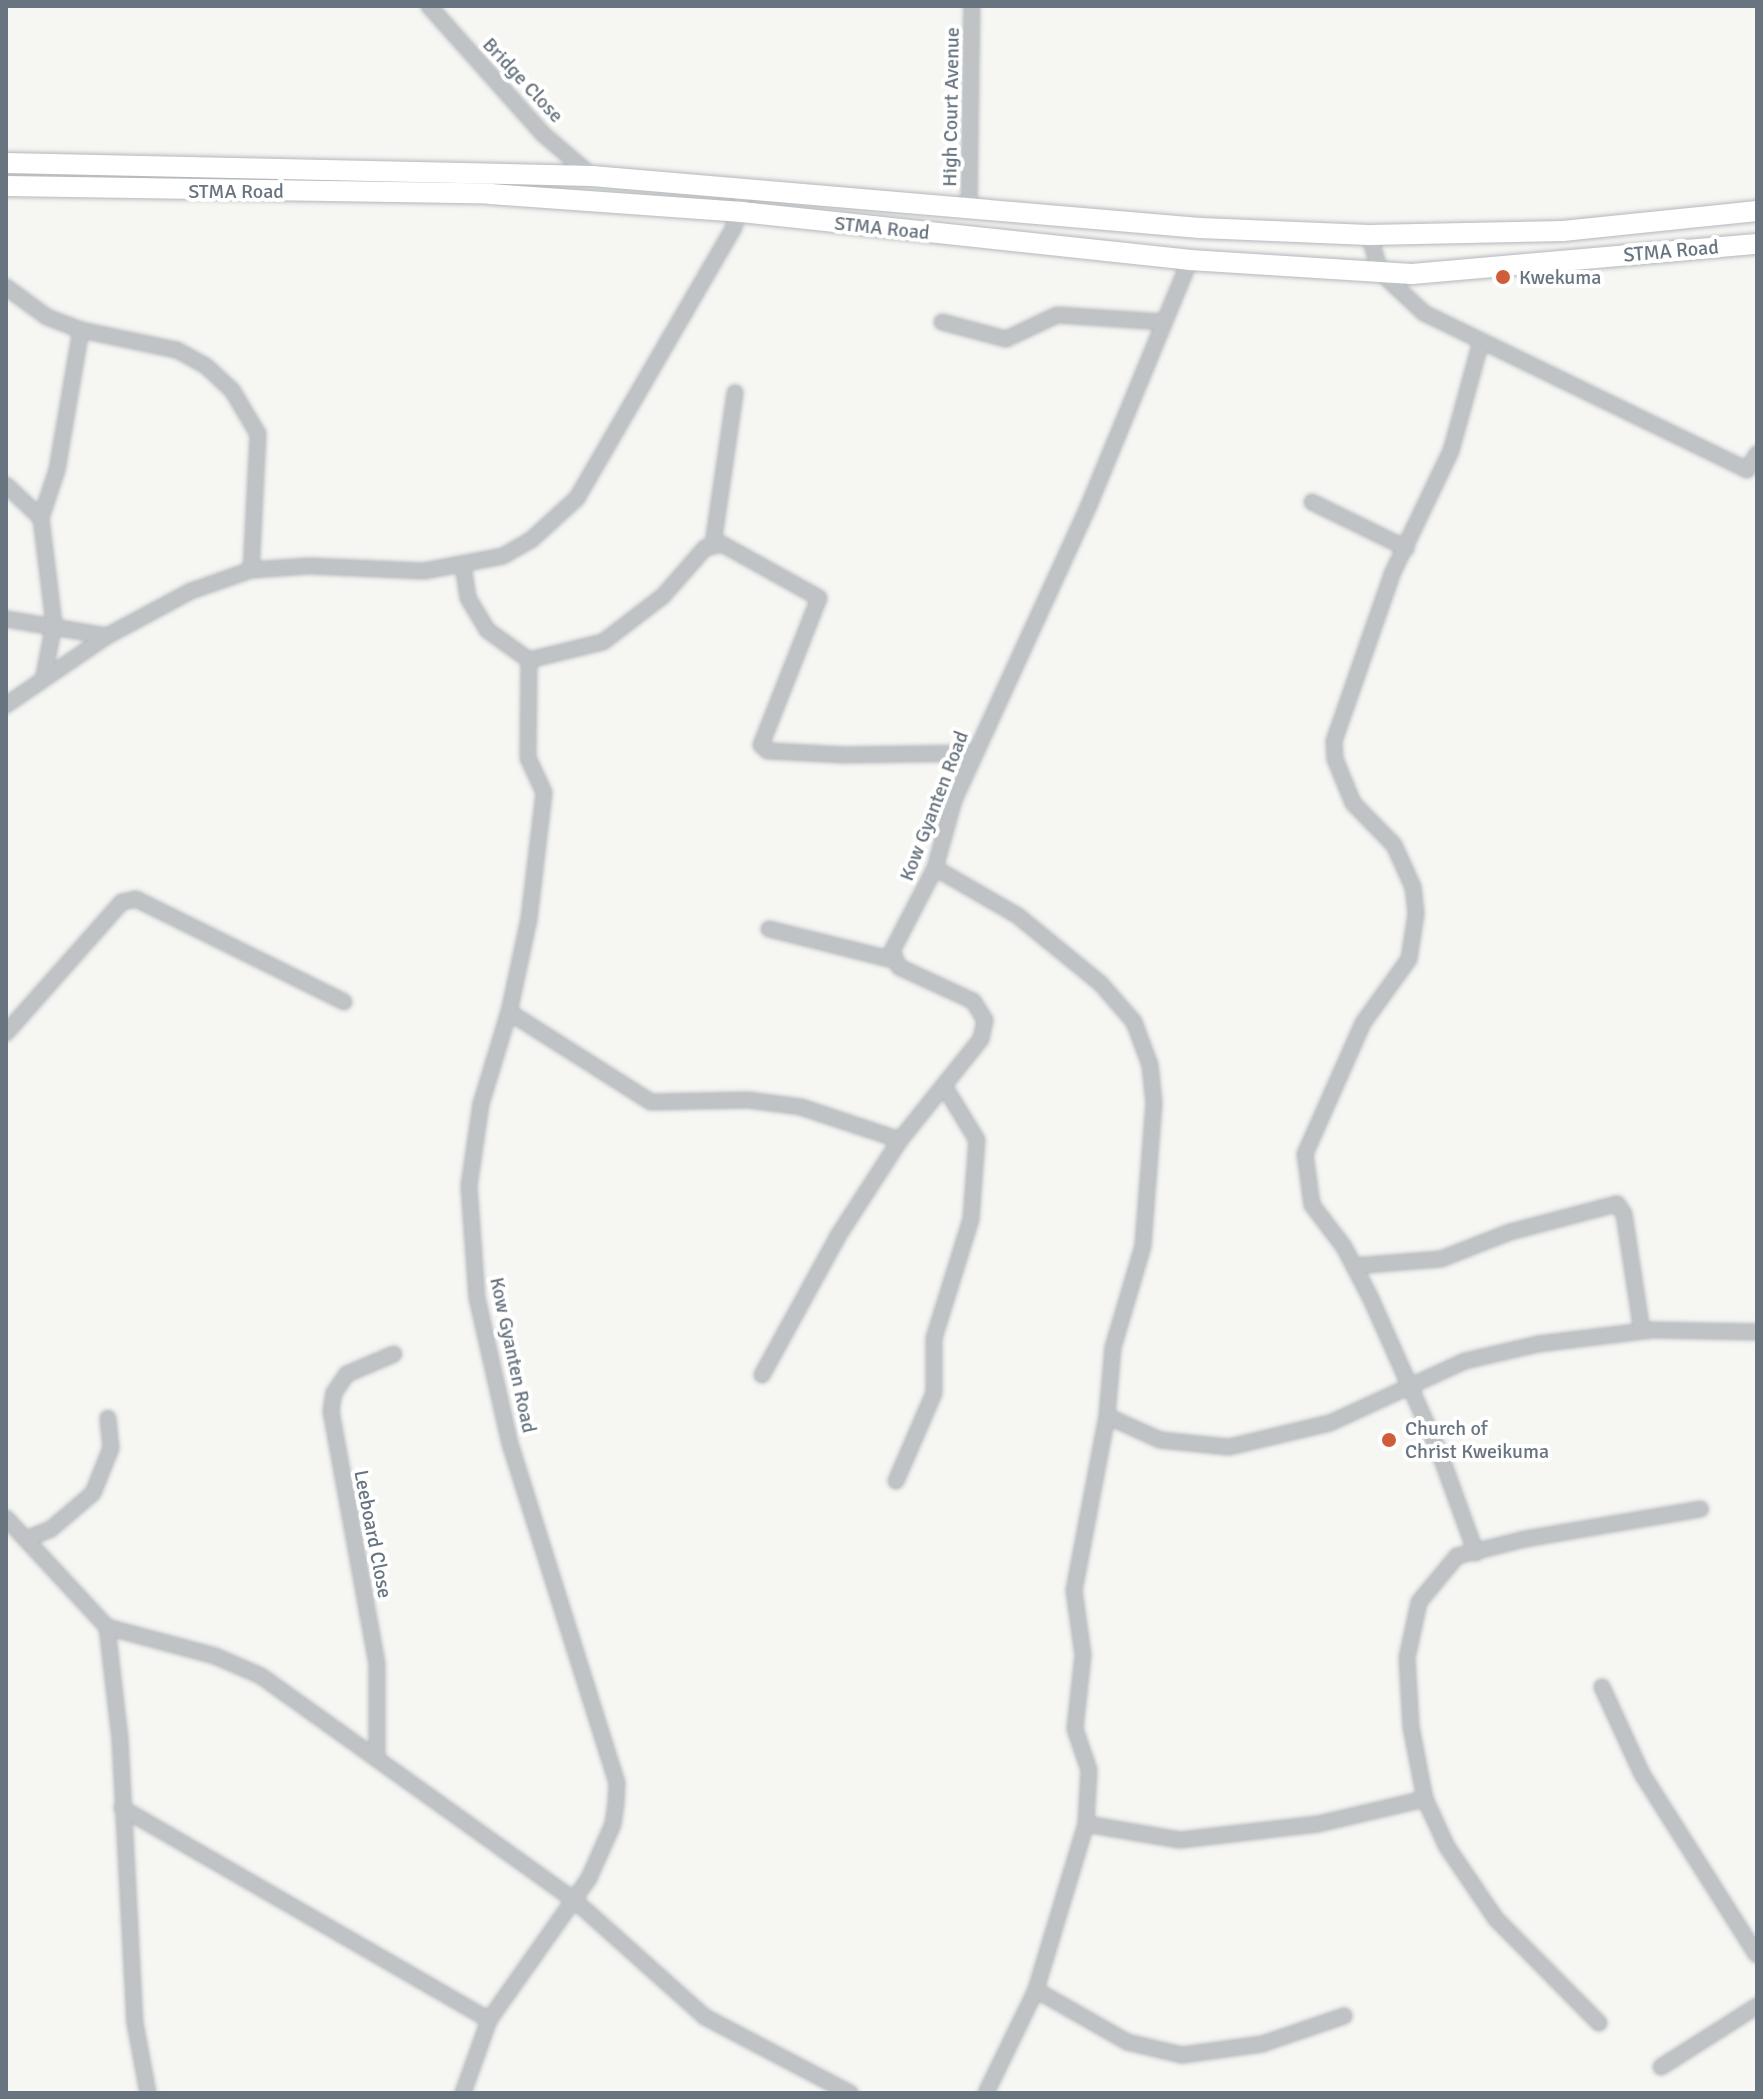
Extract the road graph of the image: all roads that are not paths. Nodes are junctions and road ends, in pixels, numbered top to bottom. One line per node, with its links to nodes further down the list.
1 (429, 6): 4 (street, Bridge Close)
2 (972, 6): 7 (street, High Court Avenue)
3 (6, 163): 4 (main road, STMA Road)
4 (592, 176): 6 (main road, STMA Road)
5 (6, 186): 9 (main road, STMA Road)
6 (745, 187): 7 (main road, STMA Road); 9 (street)
7 (969, 209): 10 (main road, STMA Road)
8 (1757, 211): 10 (main road, STMA Road)
9 (742, 212): 12 (main road, STMA Road); 27 (street)
10 (1369, 235): 13 (street)
11 (1757, 244): 13 (main road, STMA Road)
12 (1190, 260): 13 (main road, STMA Road); 16 (street, Kow Gyanten Road)
13 (1380, 272): 18 (street)
14 (6, 287): 17 (street)
15 (942, 322): 16 (street)
16 (1164, 322): 35 (street, Kow Gyanten Road)
17 (81, 330): 24 (street); 28 (street)
18 (1480, 345): 21 (street); 26 (street)
19 (735, 393): 25 (street)
20 (1757, 454): 21 (street)
21 (1752, 474)
22 (6, 485): 24 (street)
23 (1312, 502): 26 (street)
24 (41, 518): 30 (street)
25 (713, 544): 32 (street); 35 (street)
26 (1406, 548): 44 (street)
27 (463, 566): 28 (street); 32 (street)
28 (251, 570): 31 (street)
29 (6, 619): 30 (street)
30 (54, 624): 31 (street); 33 (street)
31 (107, 636): 33 (street)
32 (529, 660): 40 (street, Kow Gyanten Road)
33 (44, 676): 34 (street)
34 (6, 705)
35 (974, 753): 36 (street, Kow Gyanten Road)
36 (935, 868): 38 (street, Kow Gyanten Road); 50 (street)
37 (769, 929): 38 (street)
38 (893, 960): 42 (street)
39 (344, 1002): 41 (street)
40 (509, 1012): 43 (street); 63 (street, Kow Gyanten Road)
41 (6, 1033)
42 (944, 1086): 43 (street); 52 (street)
43 (900, 1140): 48 (street)
44 (1354, 1266): 45 (street); 49 (street)
45 (1642, 1331): 46 (street); 49 (street)
46 (1757, 1332)
47 (394, 1354): 59 (street, Leeboard Close)
48 (762, 1375)
49 (1409, 1384): 50 (street); 56 (street)
50 (1107, 1416): 62 (street)
51 (108, 1418): 55 (street)
52 (896, 1481)
53 (1700, 1509): 56 (street)
54 (6, 1518): 55 (street)
55 (26, 1539): 57 (street)
56 (1476, 1553): 60 (street)
57 (107, 1627): 59 (street); 61 (street)
58 (1602, 1687): 64 (street)
59 (377, 1757): 63 (street)
60 (1425, 1799): 62 (street); 69 (street)
61 (122, 1808): 68 (street); 71 (street)
62 (1086, 1824): 65 (street)
63 (573, 1899): 68 (street, Kow Gyanten Road); 73 (street)
64 (1757, 1955)
65 (1036, 1990): 67 (street); 74 (street)
66 (1757, 2006): 70 (street)
67 (1344, 2016)
68 (489, 2020): 72 (street, Kow Gyanten Road)
69 (1599, 2023)
70 (1661, 2067)
71 (148, 2093)
72 (463, 2093)
73 (850, 2093)
74 (986, 2093)

